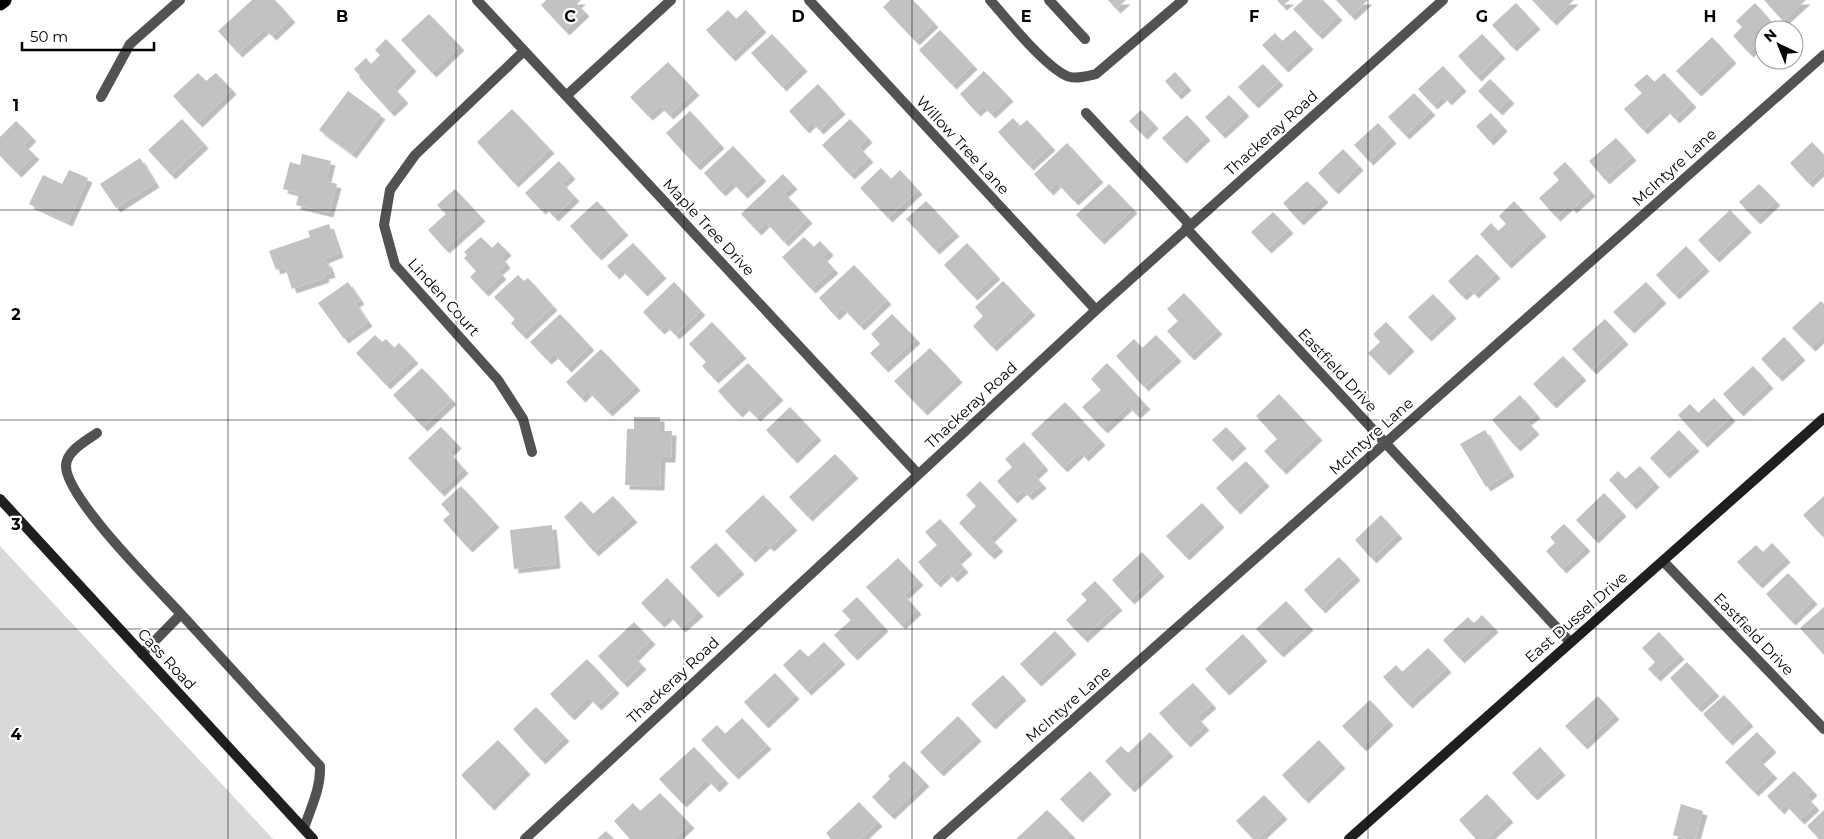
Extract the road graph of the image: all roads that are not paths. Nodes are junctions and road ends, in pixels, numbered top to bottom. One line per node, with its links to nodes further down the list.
1 (4, 0): 10 (highway)
2 (180, 0): 15 (street)
3 (477, 0): 12 (street, Maple Tree Drive)
4 (671, 0): 14 (street)
5 (809, 0): 18 (street, Willow Tree Lane)
6 (990, 0): 8 (street)
7 (1050, 0): 11 (street)
8 (1183, 0)
9 (1443, 0): 17 (street, Thackeray Road)
10 (0, 4)
11 (1085, 38)
12 (524, 51): 14 (street, Maple Tree Drive); 22 (street, Linden Court)
13 (1824, 55): 21 (street, McIntyre Lane)
14 (566, 96): 23 (street, Maple Tree Drive)
15 (101, 97)
16 (1086, 113): 17 (street, Eastfield Drive)
17 (1188, 226): 18 (street, Thackeray Road); 21 (street, Eastfield Drive)
18 (1096, 310): 23 (street, Thackeray Road)
19 (1824, 418): 25 (street, East Dussel Drive)
20 (96, 433): 26 (street)
21 (1386, 444): 27 (street, Eastfield Drive); 33 (street, McIntyre Lane)
22 (532, 452)
23 (918, 474): 32 (street, Thackeray Road)
24 (0, 498): 28 (street, Cass Road)
25 (1663, 561): 27 (street, East Dussel Drive); 29 (street, Eastfield Drive)
26 (181, 614): 28 (street); 30 (street)
27 (1570, 642): 34 (street, East Dussel Drive)
28 (142, 654): 30 (street, Cass Road)
29 (1824, 729)
30 (304, 828): 31 (street, Cass Road)
31 (313, 839)
32 (525, 839)
33 (938, 839)
34 (1349, 839)

